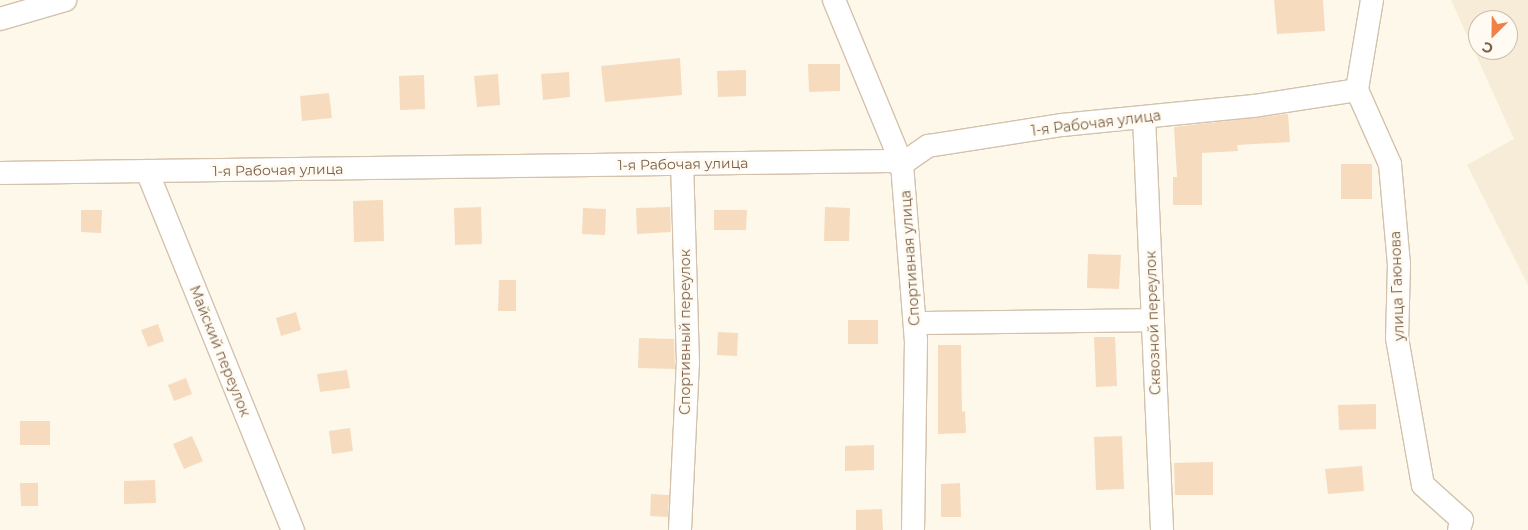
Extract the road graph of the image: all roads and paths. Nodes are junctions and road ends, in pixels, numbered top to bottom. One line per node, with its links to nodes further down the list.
1 (65, 0): 4 (street)
2 (834, 0): 8 (street, Спортивная улица)
3 (1372, 0): 5 (street)
4 (0, 19)
5 (1357, 90): 6 (street, 1-я Рабочая улица); 17 (street, улица Гаюнова)
6 (1144, 117): 8 (street, 1-я Рабочая улица); 11 (street, Сквозной переулок)
7 (682, 164): 8 (street, 1-я Рабочая улица); 9 (street, 1-я Рабочая улица); 14 (street, Спортивный переулок)
8 (902, 164): 12 (street, Спортивная улица)
9 (148, 171): 10 (street, 1-я Рабочая улица); 13 (street, Майский переулок)
10 (0, 173)
11 (1153, 320): 12 (street); 16 (street, Сквозной переулок)
12 (915, 323): 15 (street, Спортивная улица)
13 (293, 530)
14 (680, 530)
15 (914, 530)
16 (1162, 530)
17 (1459, 530)

